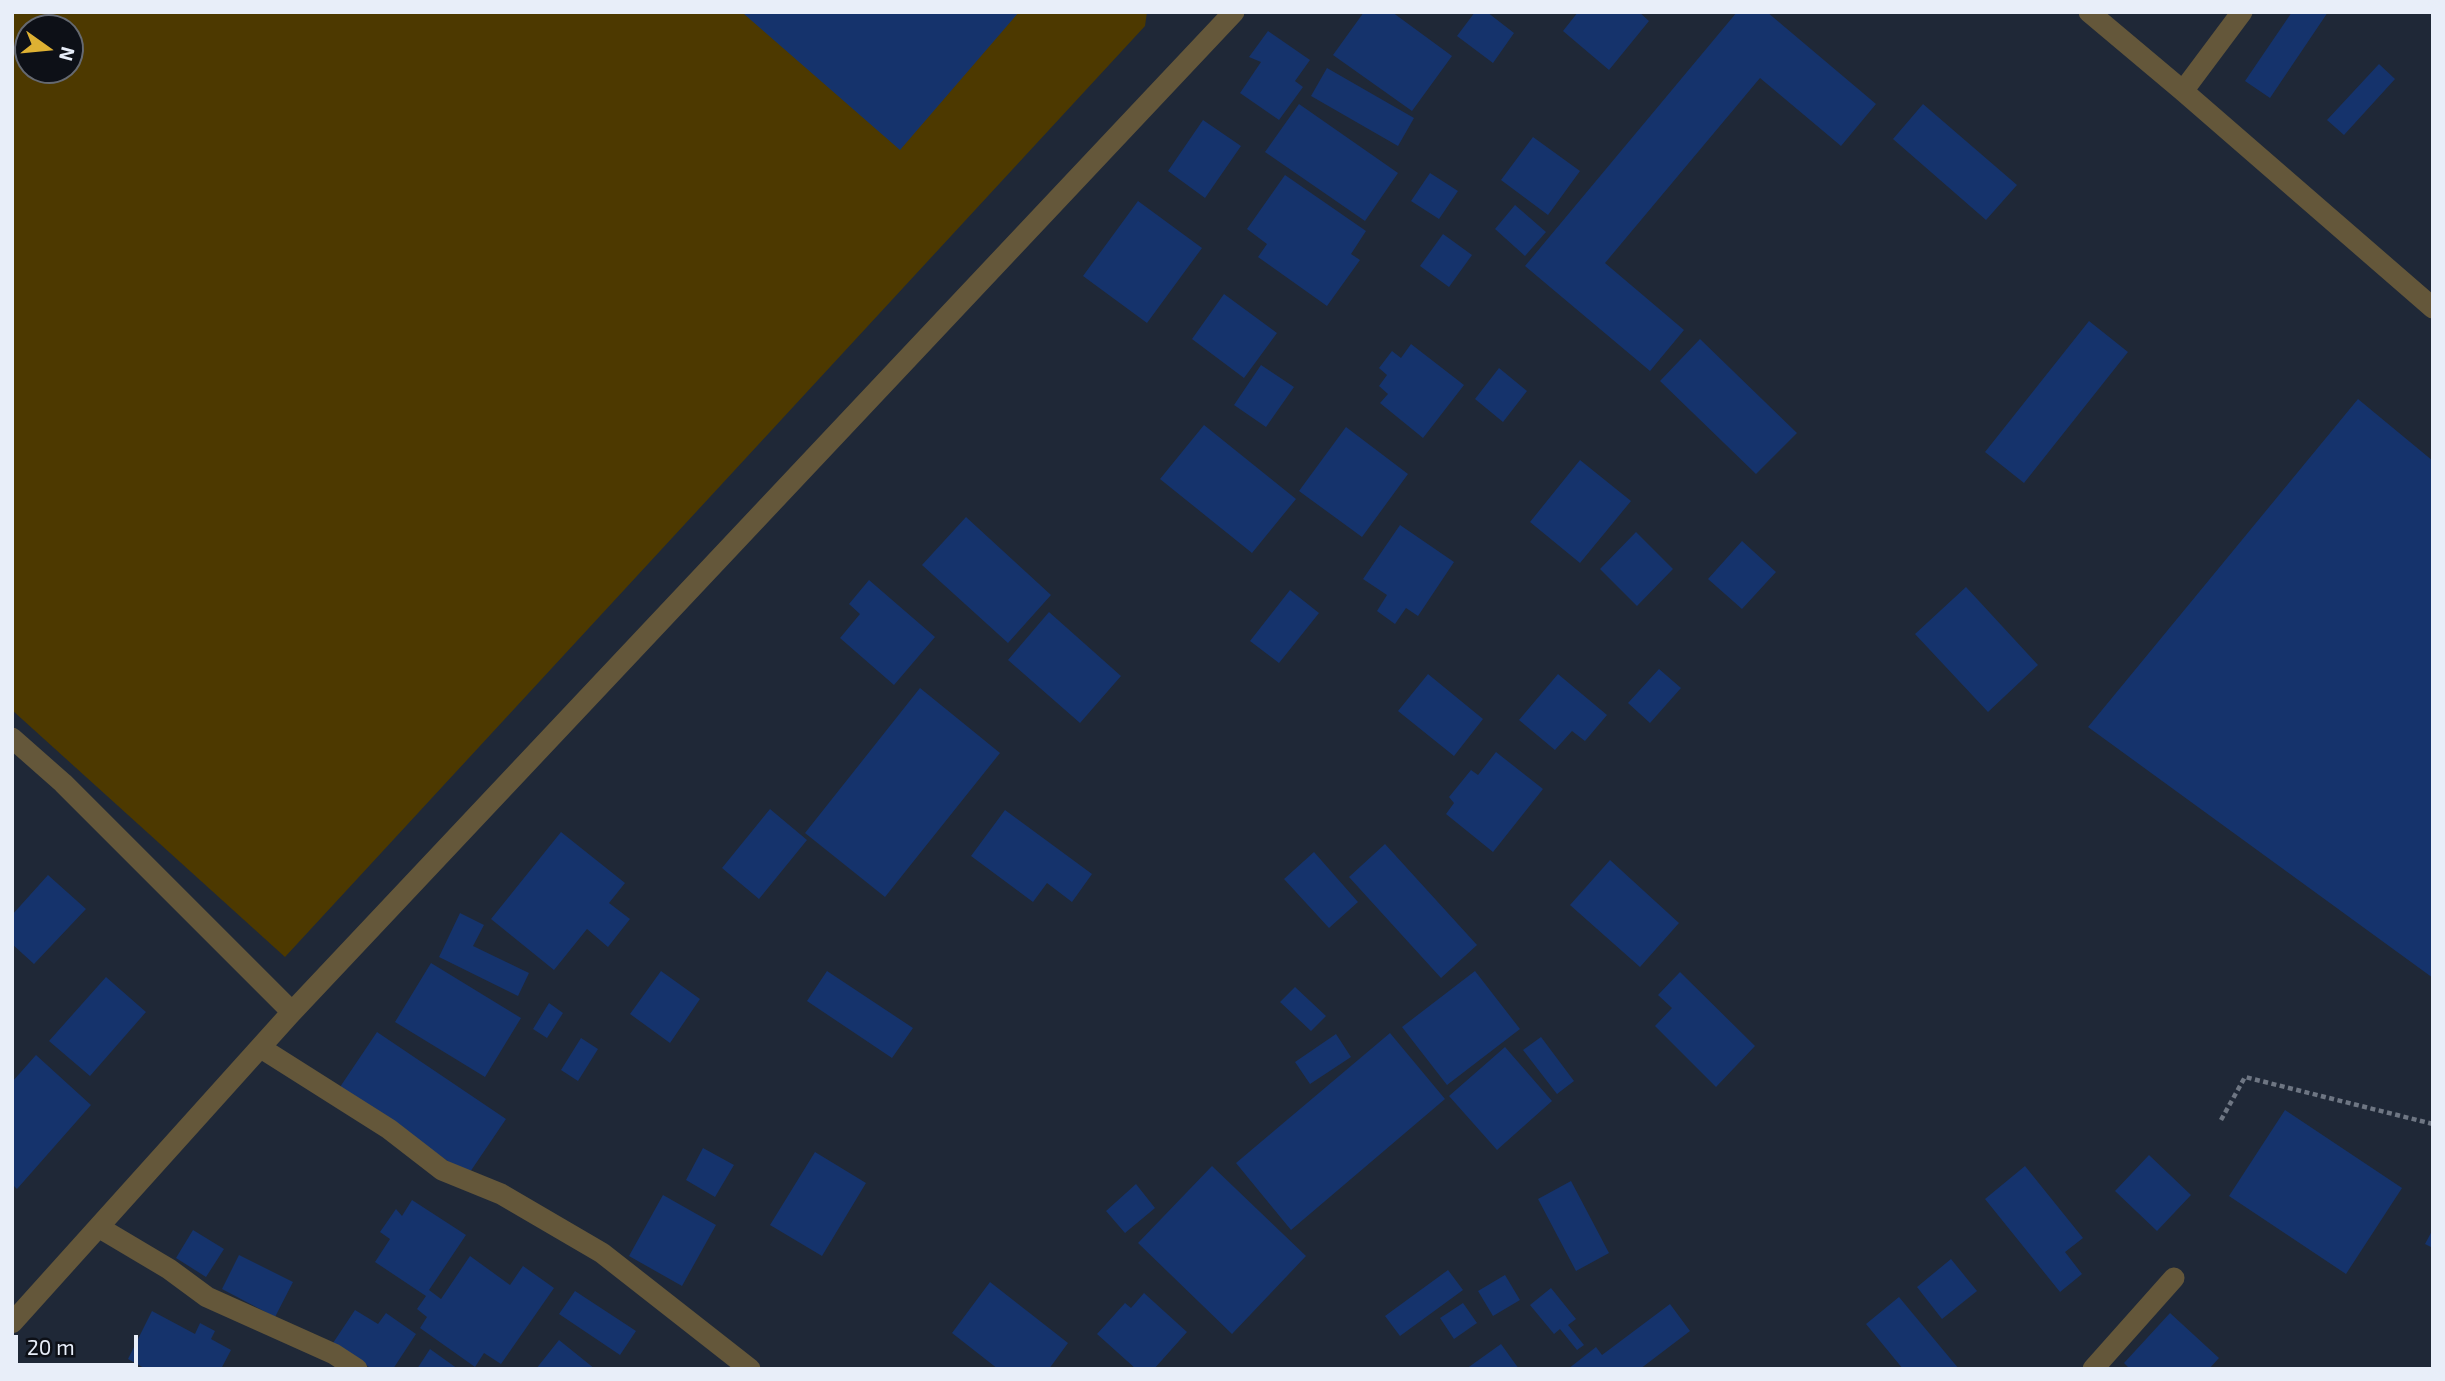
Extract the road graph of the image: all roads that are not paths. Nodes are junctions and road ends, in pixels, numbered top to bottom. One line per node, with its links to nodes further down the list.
1 (1234, 12): 7 (street)
2 (2089, 12): 4 (street)
3 (2242, 12): 4 (street)
4 (2183, 91): 5 (street)
5 (2433, 308)
6 (12, 738): 7 (street)
7 (292, 1012): 8 (street)
8 (261, 1048): 9 (street); 13 (street)
9 (100, 1228): 11 (street); 12 (street)
10 (2174, 1278): 14 (street)
11 (12, 1324)
12 (357, 1369)
13 (750, 1369)
14 (2093, 1369)

